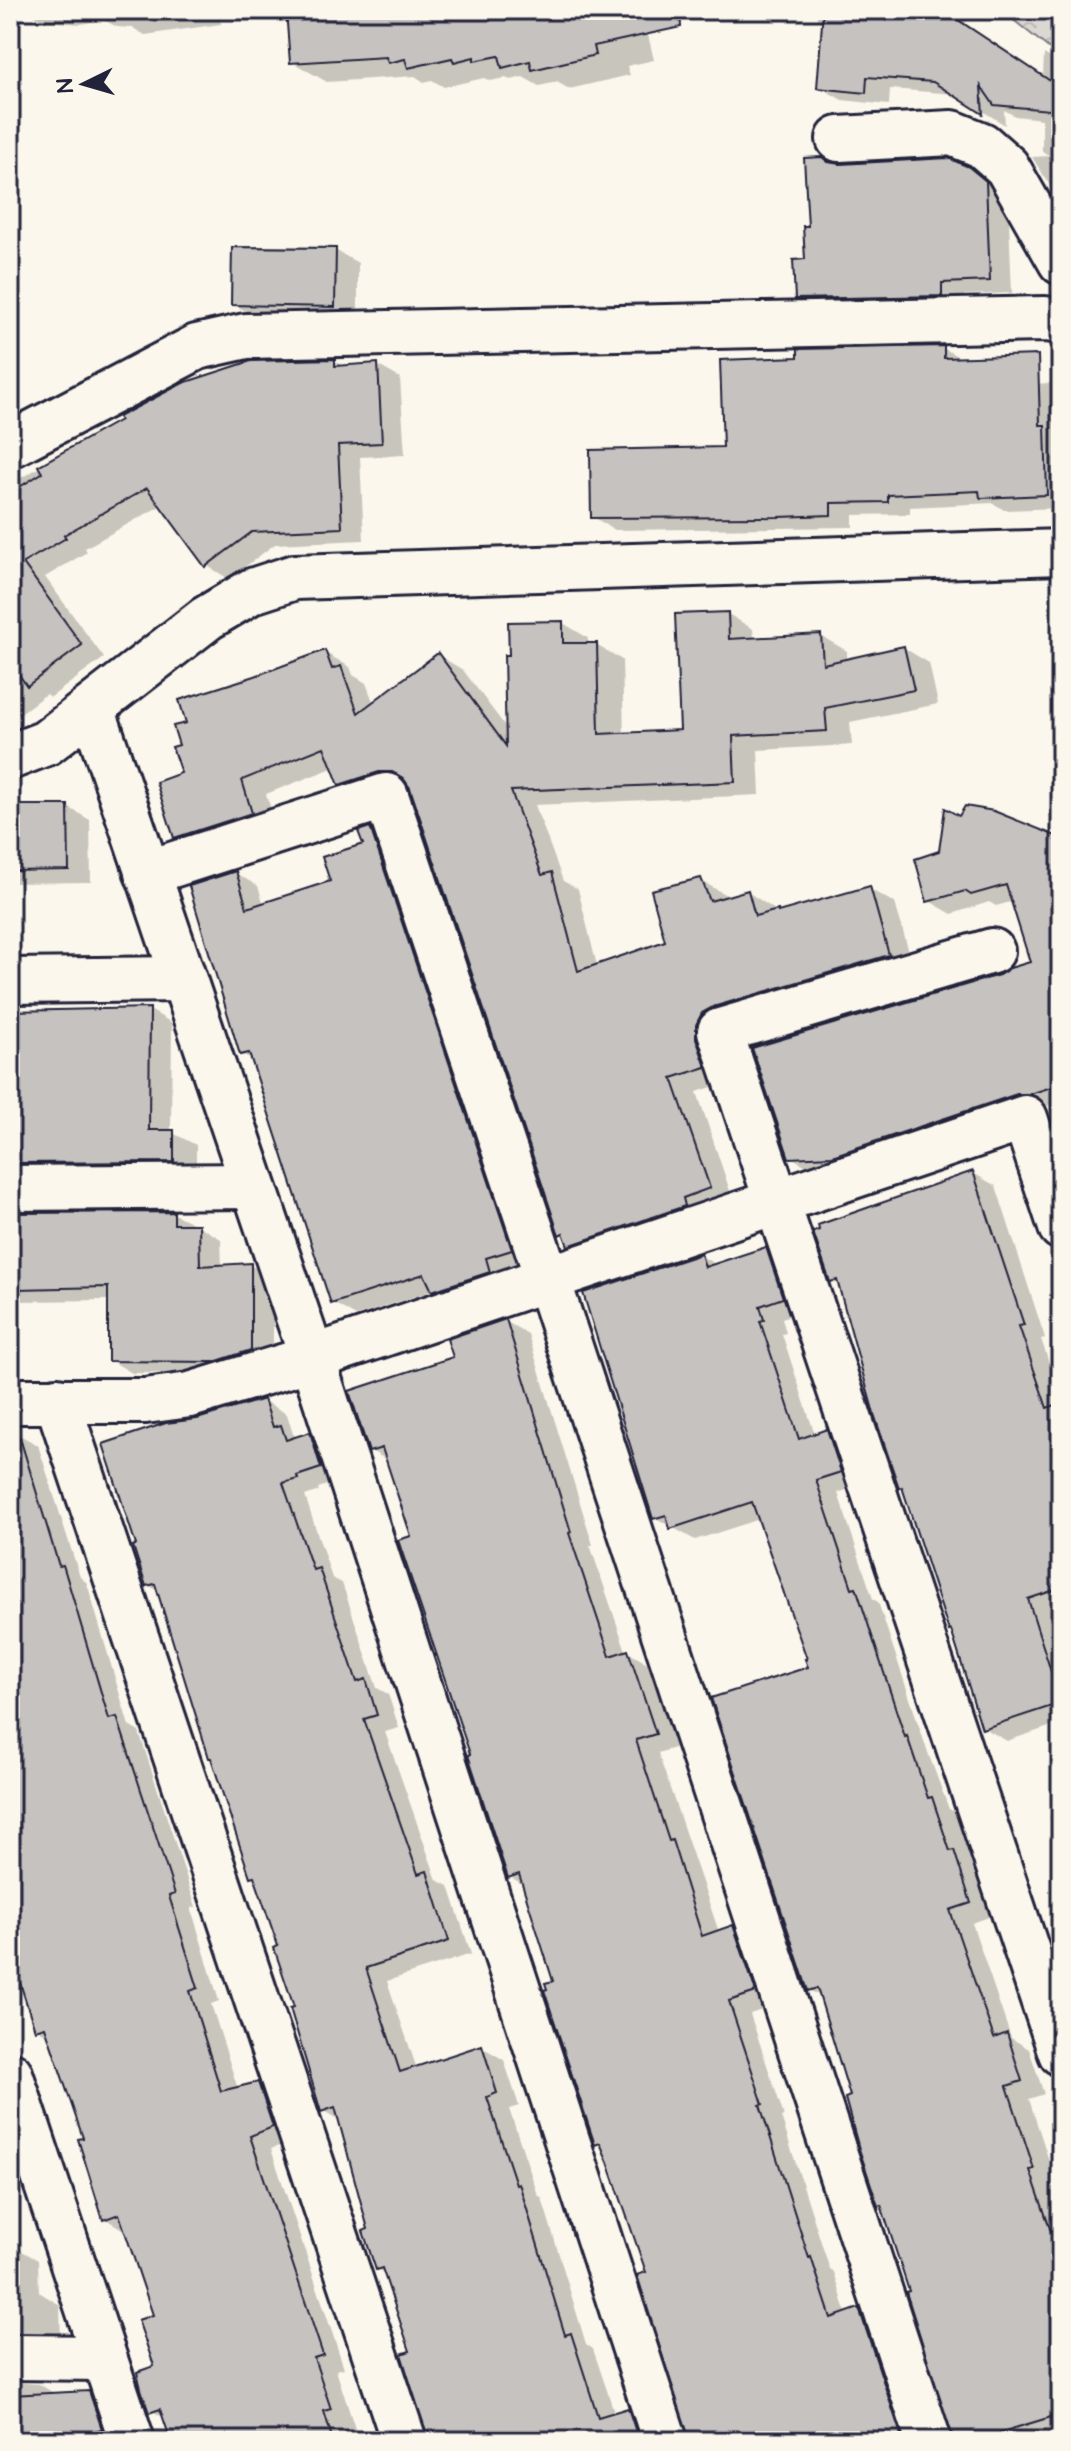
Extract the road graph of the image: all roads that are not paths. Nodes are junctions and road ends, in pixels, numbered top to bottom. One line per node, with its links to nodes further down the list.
1 (839, 139): 2 (street)
2 (1061, 262)
3 (1061, 321): 4 (street)
4 (10, 445)
5 (1061, 552): 6 (street)
6 (92, 708): 7 (street); 8 (street)
7 (10, 757)
8 (147, 873): 10 (street); 17 (street)
9 (992, 951): 15 (street)
10 (183, 979): 11 (street); 13 (street)
11 (10, 981)
12 (1043, 1112): 15 (street); 16 (street)
13 (253, 1186): 14 (street); 18 (street)
14 (10, 1188)
15 (778, 1203): 17 (street); 21 (street)
16 (1061, 1227)
17 (548, 1280): 18 (street); 29 (street)
18 (312, 1358): 19 (street); 28 (street)
19 (57, 1400): 20 (street); 27 (street)
20 (10, 1401)
21 (1061, 2053)
22 (10, 2074): 23 (street)
23 (18, 2124): 25 (street)
24 (10, 2357): 25 (street)
25 (103, 2358): 26 (street)
26 (132, 2441)
27 (404, 2441)
28 (665, 2441)
29 (929, 2441)

